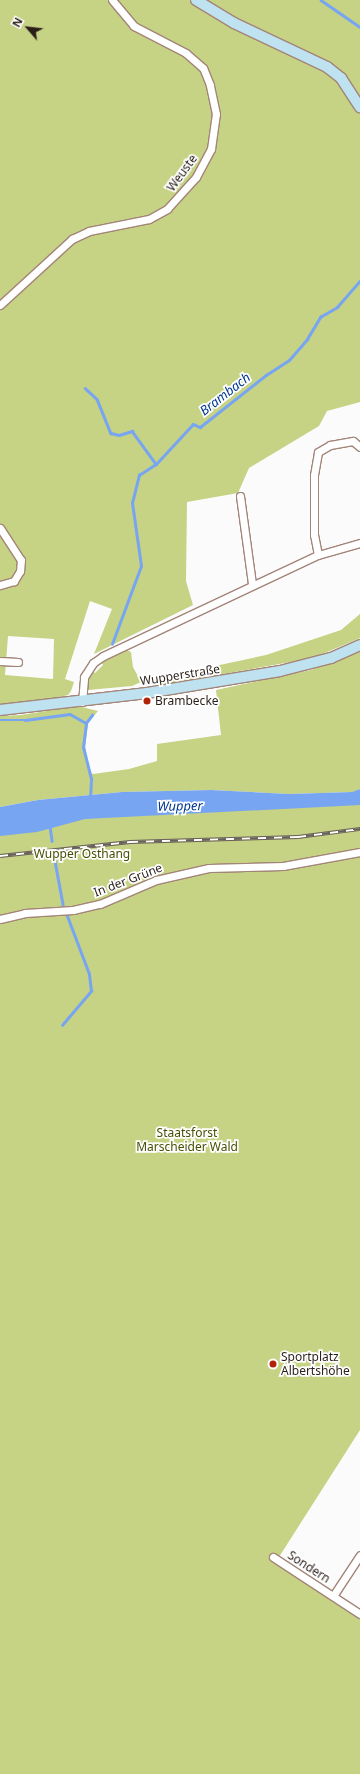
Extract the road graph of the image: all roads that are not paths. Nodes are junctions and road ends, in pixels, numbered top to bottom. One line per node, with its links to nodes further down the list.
1 (112, 0): 4 (street, Weuste)
2 (196, 0): 3 (main road)
3 (360, 107)
4 (0, 305)
5 (356, 441): 6 (street); 10 (street)
6 (360, 447)
7 (240, 496): 11 (street)
8 (0, 528): 12 (street)
9 (360, 543): 10 (street)
10 (318, 555): 11 (street)
11 (252, 584): 16 (street)
12 (0, 585)
13 (360, 645): 16 (main road, Wupperstraße)
14 (0, 661): 15 (street)
15 (18, 662)
16 (82, 702): 17 (main road, Wupperstraße)
17 (0, 710)
18 (360, 852): 19 (street, In der Grüne)
19 (0, 919)
20 (360, 1555): 22 (street, Sondern)
21 (273, 1556): 22 (street, Sondern)
22 (333, 1596): 23 (street, Sondern)
23 (360, 1614)

